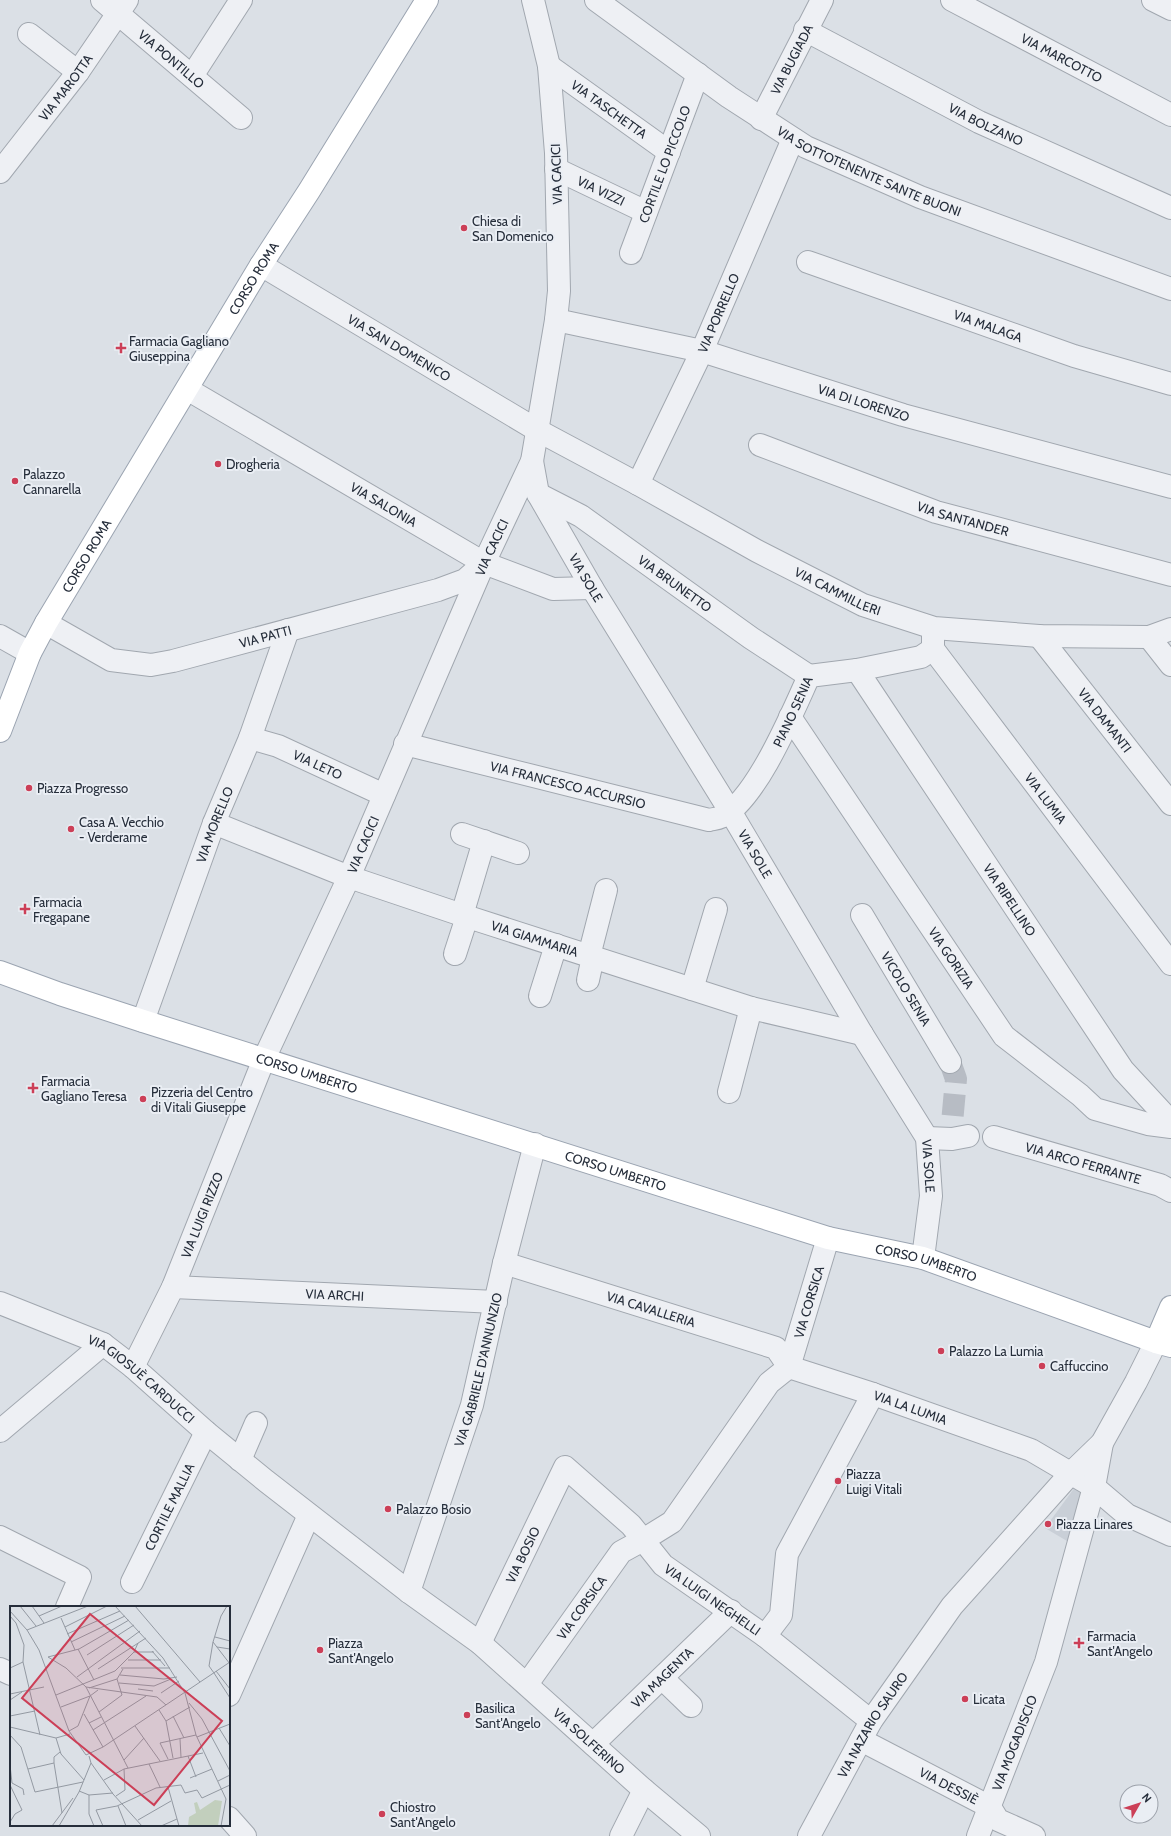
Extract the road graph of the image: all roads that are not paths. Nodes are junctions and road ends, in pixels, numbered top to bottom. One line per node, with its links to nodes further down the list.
1 (241, 0): 15 (street)
2 (427, 0): 27 (main road, CORSO ROMA)
3 (533, 0): 12 (street, VIA CACICI)
4 (596, 0): 14 (street, VIA SOTTOTENENTE SANTE BUONI)
5 (822, 0): 10 (street, VIA BUGIADA)
6 (952, 0): 16 (street, VIA MARCOTTO)
7 (1153, 0): 9 (street)
8 (116, 4): 13 (street, VIA MAROTTA); 15 (street, VIA PONTILLO)
9 (1171, 9)
10 (805, 30): 18 (street, VIA BUGIADA); 23 (street, VIA BOLZANO)
11 (29, 34): 13 (street)
12 (548, 66): 20 (street, VIA TASCHETTA); 21 (street, VIA CACICI)
13 (78, 72): 22 (street, VIA MAROTTA)
14 (698, 74): 18 (street, VIA SOTTOTENENTE SANTE BUONI); 20 (street, CORTILE LO PICCOLO)
15 (192, 76): 17 (street, VIA PONTILLO)
16 (1171, 115)
17 (241, 118)
18 (761, 119): 19 (street, VIA SOTTOTENENTE SANTE BUONI)
19 (792, 139): 28 (street, VIA SOTTOTENENTE SANTE BUONI); 30 (street, VIA PORRELLO)
20 (669, 152): 24 (street, CORTILE LO PICCOLO)
21 (556, 169): 24 (street, VIA VIZZI); 29 (street, VIA CACICI)
22 (0, 172)
23 (1171, 208)
24 (646, 212): 25 (street, CORTILE LO PICCOLO)
25 (631, 253)
26 (808, 262): 31 (street, VIA MALAGA)
27 (261, 265): 32 (main road, CORSO ROMA); 33 (street, VIA SAN DOMENICO)
28 (1171, 289)
29 (556, 320): 30 (street, VIA DI LORENZO); 33 (street, VIA CACICI)
30 (702, 351): 36 (street, VIA PORRELLO); 37 (street, VIA DI LORENZO)
31 (1171, 384)
32 (187, 389): 39 (street, VIA SALONIA); 48 (main road, CORSO ROMA)
33 (537, 430): 35 (street, VIA CACICI); 36 (street, VIA CAMMILLERI)
34 (760, 445): 40 (street, VIA SANTANDER)
35 (532, 461): 38 (street, VIA SOLE); 39 (street, VIA CACICI)
36 (638, 484): 47 (street, VIA CAMMILLERI)
37 (1171, 487)
38 (538, 494): 41 (street, VIA SOLE); 51 (street, VIA BRUNETTO)
39 (484, 562): 41 (street, VIA SALONIA); 43 (street, VIA PATTI); 55 (street, VIA CACICI)
40 (1171, 575)
41 (592, 588): 58 (street, VIA SOLE)
42 (1171, 629): 46 (street, VIA CAMMILLERI)
43 (288, 630): 48 (street, VIA PATTI); 54 (street, VIA MORELLO)
44 (0, 636): 48 (street, VIA PATTI)
45 (1039, 636): 46 (street, VIA CAMMILLERI); 47 (street, VIA CAMMILLERI); 57 (street, VIA DAMANTI)
46 (1149, 637): 49 (street)
47 (933, 638): 50 (street, PIANO SENIA); 71 (street, VIA LUMIA)
48 (37, 639): 53 (main road, CORSO ROMA)
49 (1171, 664)
50 (857, 670): 51 (street, PIANO SENIA); 82 (street, VIA RIPELLINO)
51 (809, 676): 52 (street, PIANO SENIA)
52 (790, 717): 58 (street, PIANO SENIA); 83 (street, VIA GORIZIA)
53 (0, 731)
54 (250, 738): 56 (street, VIA LETO); 59 (street, VIA MORELLO)
55 (405, 744): 56 (street, VIA CACICI); 58 (street, VIA FRANCESCO ACCURSIO)
56 (384, 794): 63 (street, VIA CACICI)
57 (1171, 804)
58 (730, 811): 78 (street, VIA SOLE)
59 (214, 823): 63 (street, VIA GIAMMARIA); 77 (street, VIA MORELLO)
60 (462, 834): 61 (street)
61 (484, 841): 62 (street); 67 (street)
62 (518, 853)
63 (348, 877): 67 (street, VIA GIAMMARIA); 79 (street, VIA CACICI)
64 (606, 890): 70 (street)
65 (716, 909): 74 (street)
66 (862, 915): 80 (street, VICOLO SENIA)
67 (465, 916): 68 (street, VIA GIAMMARIA); 69 (street)
68 (556, 945): 70 (street, VIA GIAMMARIA); 75 (street)
69 (455, 954)
70 (591, 956): 73 (street); 74 (street, VIA GIAMMARIA)
71 (1171, 964)
72 (0, 972): 77 (main road, CORSO UMBERTO)
73 (588, 980)
74 (692, 989): 76 (street, VIA GIAMMARIA)
75 (540, 996)
76 (751, 1008): 78 (street, VIA GIAMMARIA); 81 (street)
77 (143, 1021): 79 (main road, CORSO UMBERTO)
78 (862, 1034): 85 (street, VIA SOLE)
79 (264, 1059): 87 (main road, CORSO UMBERTO); 92 (street, VIA LUIGI RIZZO)
80 (950, 1062)
81 (729, 1092)
82 (1171, 1122)
83 (1171, 1127)
84 (958, 1132): 85 (street)
85 (927, 1138): 90 (street, VIA SOLE)
86 (994, 1138): 88 (street, VIA ARCO FERRANTE)
87 (535, 1144): 89 (main road, CORSO UMBERTO); 91 (street, VIA GABRIELE D'ANNUNZIO)
88 (1171, 1191)
89 (828, 1238): 90 (main road, CORSO UMBERTO); 99 (street, VIA CORSICA)
90 (923, 1258): 97 (main road, CORSO UMBERTO)
91 (504, 1263): 93 (street, VIA GABRIELE D'ANNUNZIO); 99 (street, VIA CAVALLERIA)
92 (174, 1287): 93 (street, VIA ARCHI); 98 (street, VIA LUIGI RIZZO)
93 (496, 1302): 114 (street, VIA GABRIELE D'ANNUNZIO)
94 (0, 1303): 96 (street, VIA GIOSUÈ CARDUCCI)
95 (1171, 1306): 97 (main road)
96 (102, 1344): 98 (street, VIA GIOSUÈ CARDUCCI); 102 (street)
97 (1163, 1344): 104 (street)
98 (133, 1367): 103 (street, VIA GIOSUÈ CARDUCCI)
99 (789, 1367): 100 (street, VIA LA LUMIA); 112 (street, VIA CORSICA)
100 (873, 1394): 107 (street, VIA LA LUMIA); 117 (street)
101 (256, 1423): 105 (street)
102 (0, 1431)
103 (206, 1432): 105 (street, VIA GIOSUÈ CARDUCCI); 113 (street, CORTILE MALLIA)
104 (1102, 1443): 107 (street); 108 (street)
105 (240, 1460): 109 (street, VIA GIOSUÈ CARDUCCI)
106 (565, 1467): 112 (street, VIA LUIGI NEGHELLI); 118 (street, VIA BOSIO)
107 (1071, 1473): 108 (street, VIA LA LUMIA); 125 (street, VIA NAZARIO SAURO)
108 (1094, 1487): 110 (street, VIA LA LUMIA); 129 (street, VIA MOGADISCIO)
109 (310, 1515): 114 (street, VIA SOLFERINO); 123 (street)
110 (1171, 1535)
111 (0, 1537): 115 (street)
112 (643, 1540): 116 (street, VIA LUIGI NEGHELLI); 122 (street, VIA CORSICA)
113 (132, 1582)
114 (409, 1592): 118 (street, VIA SOLFERINO)
115 (67, 1606)
116 (731, 1611): 117 (street, VIA LUIGI NEGHELLI); 121 (street, VIA MAGENTA)
117 (765, 1636): 125 (street, VIA LUIGI NEGHELLI)
118 (480, 1643): 122 (street, VIA SOLFERINO)
119 (0, 1669): 120 (street)
120 (10, 1674)
121 (662, 1678): 124 (street); 127 (street, VIA MAGENTA)
122 (527, 1684): 127 (street, VIA SOLFERINO)
123 (230, 1693)
124 (691, 1706)
125 (871, 1721): 126 (street, VIA NAZARIO SAURO)
126 (861, 1740): 129 (street, VIA DESSIÈ); 134 (street, VIA NAZARIO SAURO)
127 (593, 1744): 128 (street, VIA SOLFERINO)
128 (644, 1790): 132 (street); 133 (street, VIA SOLFERINO)
129 (990, 1807): 135 (street, VIA MOGADISCIO); 136 (street, VIA DESSIÈ)
130 (230, 1819): 131 (street)
131 (245, 1836)
132 (621, 1836)
133 (699, 1836)
134 (809, 1836)
135 (978, 1836)
136 (1034, 1836)

